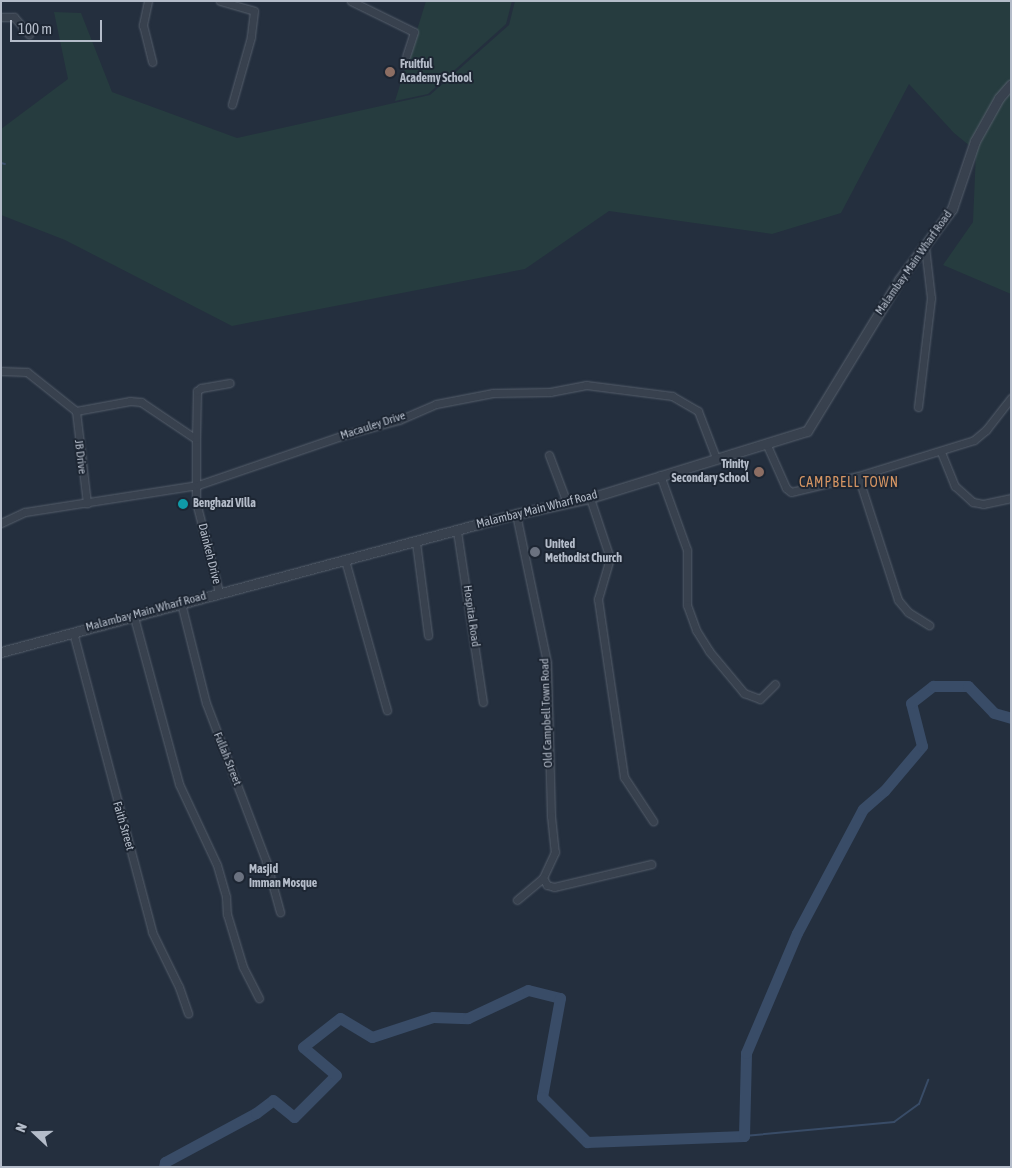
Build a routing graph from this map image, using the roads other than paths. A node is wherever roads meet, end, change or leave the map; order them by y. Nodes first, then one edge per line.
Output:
1 (148, 1) edge
2 (220, 1) edge
3 (351, 1) edge
4 (1, 17) edge
5 (28, 34) dead end
6 (406, 56) dead end
7 (152, 62) dead end
8 (1011, 84) edge
9 (232, 104) dead end
10 (925, 247) junction
11 (1, 370) edge
12 (230, 383) dead end
13 (1011, 398) edge
14 (918, 407) dead end
15 (76, 411) junction
16 (196, 438) junction
17 (766, 443) junction
18 (941, 452) junction
19 (549, 455) dead end
20 (716, 458) junction
21 (660, 475) junction
22 (858, 476) junction
23 (198, 485) junction
24 (590, 498) junction
25 (1011, 498) edge
26 (87, 503) junction
27 (567, 503) junction
28 (516, 514) junction
29 (1, 523) edge
30 (457, 531) junction
31 (416, 542) junction
32 (345, 560) junction
33 (219, 592) junction
34 (181, 603) junction
35 (134, 617) junction
36 (929, 625) dead end
37 (73, 632) junction
38 (428, 635) dead end
39 (1, 652) edge
40 (775, 684) dead end
41 (483, 702) dead end
42 (387, 710) dead end
43 (653, 821) dead end
44 (651, 864) dead end
45 (543, 878) junction
46 (516, 900) dead end
47 (280, 912) dead end
48 (259, 998) dead end
49 (188, 1013) dead end

1 - 7 street
2 - 9 street
3 - 6 street
4 - 5 street
8 - 10 street, Malambay Main Wharf Road
10 - 14 street
10 - 17 street, Malambay Main Wharf Road
11 - 15 street
12 - 16 street, Dainkeh Drive
13 - 18 street
15 - 16 street
15 - 26 street, JB Drive
16 - 23 street, Dainkeh Drive
17 - 20 street, Malambay Main Wharf Road
17 - 22 street
18 - 22 street
18 - 25 street
19 - 27 street
20 - 21 street, Malambay Main Wharf Road
20 - 23 street, Macauley Drive
21 - 24 street, Malambay Main Wharf Road
21 - 40 street
22 - 36 street
23 - 26 street, Macauley Drive
23 - 33 street, Dainkeh Drive
24 - 27 street, Malambay Main Wharf Road
24 - 43 street
26 - 29 street, Macauley Drive
27 - 28 street, Malambay Main Wharf Road
28 - 30 street, Malambay Main Wharf Road
28 - 45 street, Old Campbell Town Road
30 - 31 street, Malambay Main Wharf Road
30 - 41 street, Hospital Road
31 - 32 street, Malambay Main Wharf Road
31 - 38 street
32 - 33 street, Malambay Main Wharf Road
32 - 42 street
33 - 34 street, Malambay Main Wharf Road
34 - 35 street, Malambay Main Wharf Road
34 - 47 street, Fullah Street
35 - 37 street, Malambay Main Wharf Road
35 - 48 street
37 - 39 street, Malambay Main Wharf Road
37 - 49 street, Faith Street
44 - 45 street
45 - 46 street, Old Campbell Town Road

